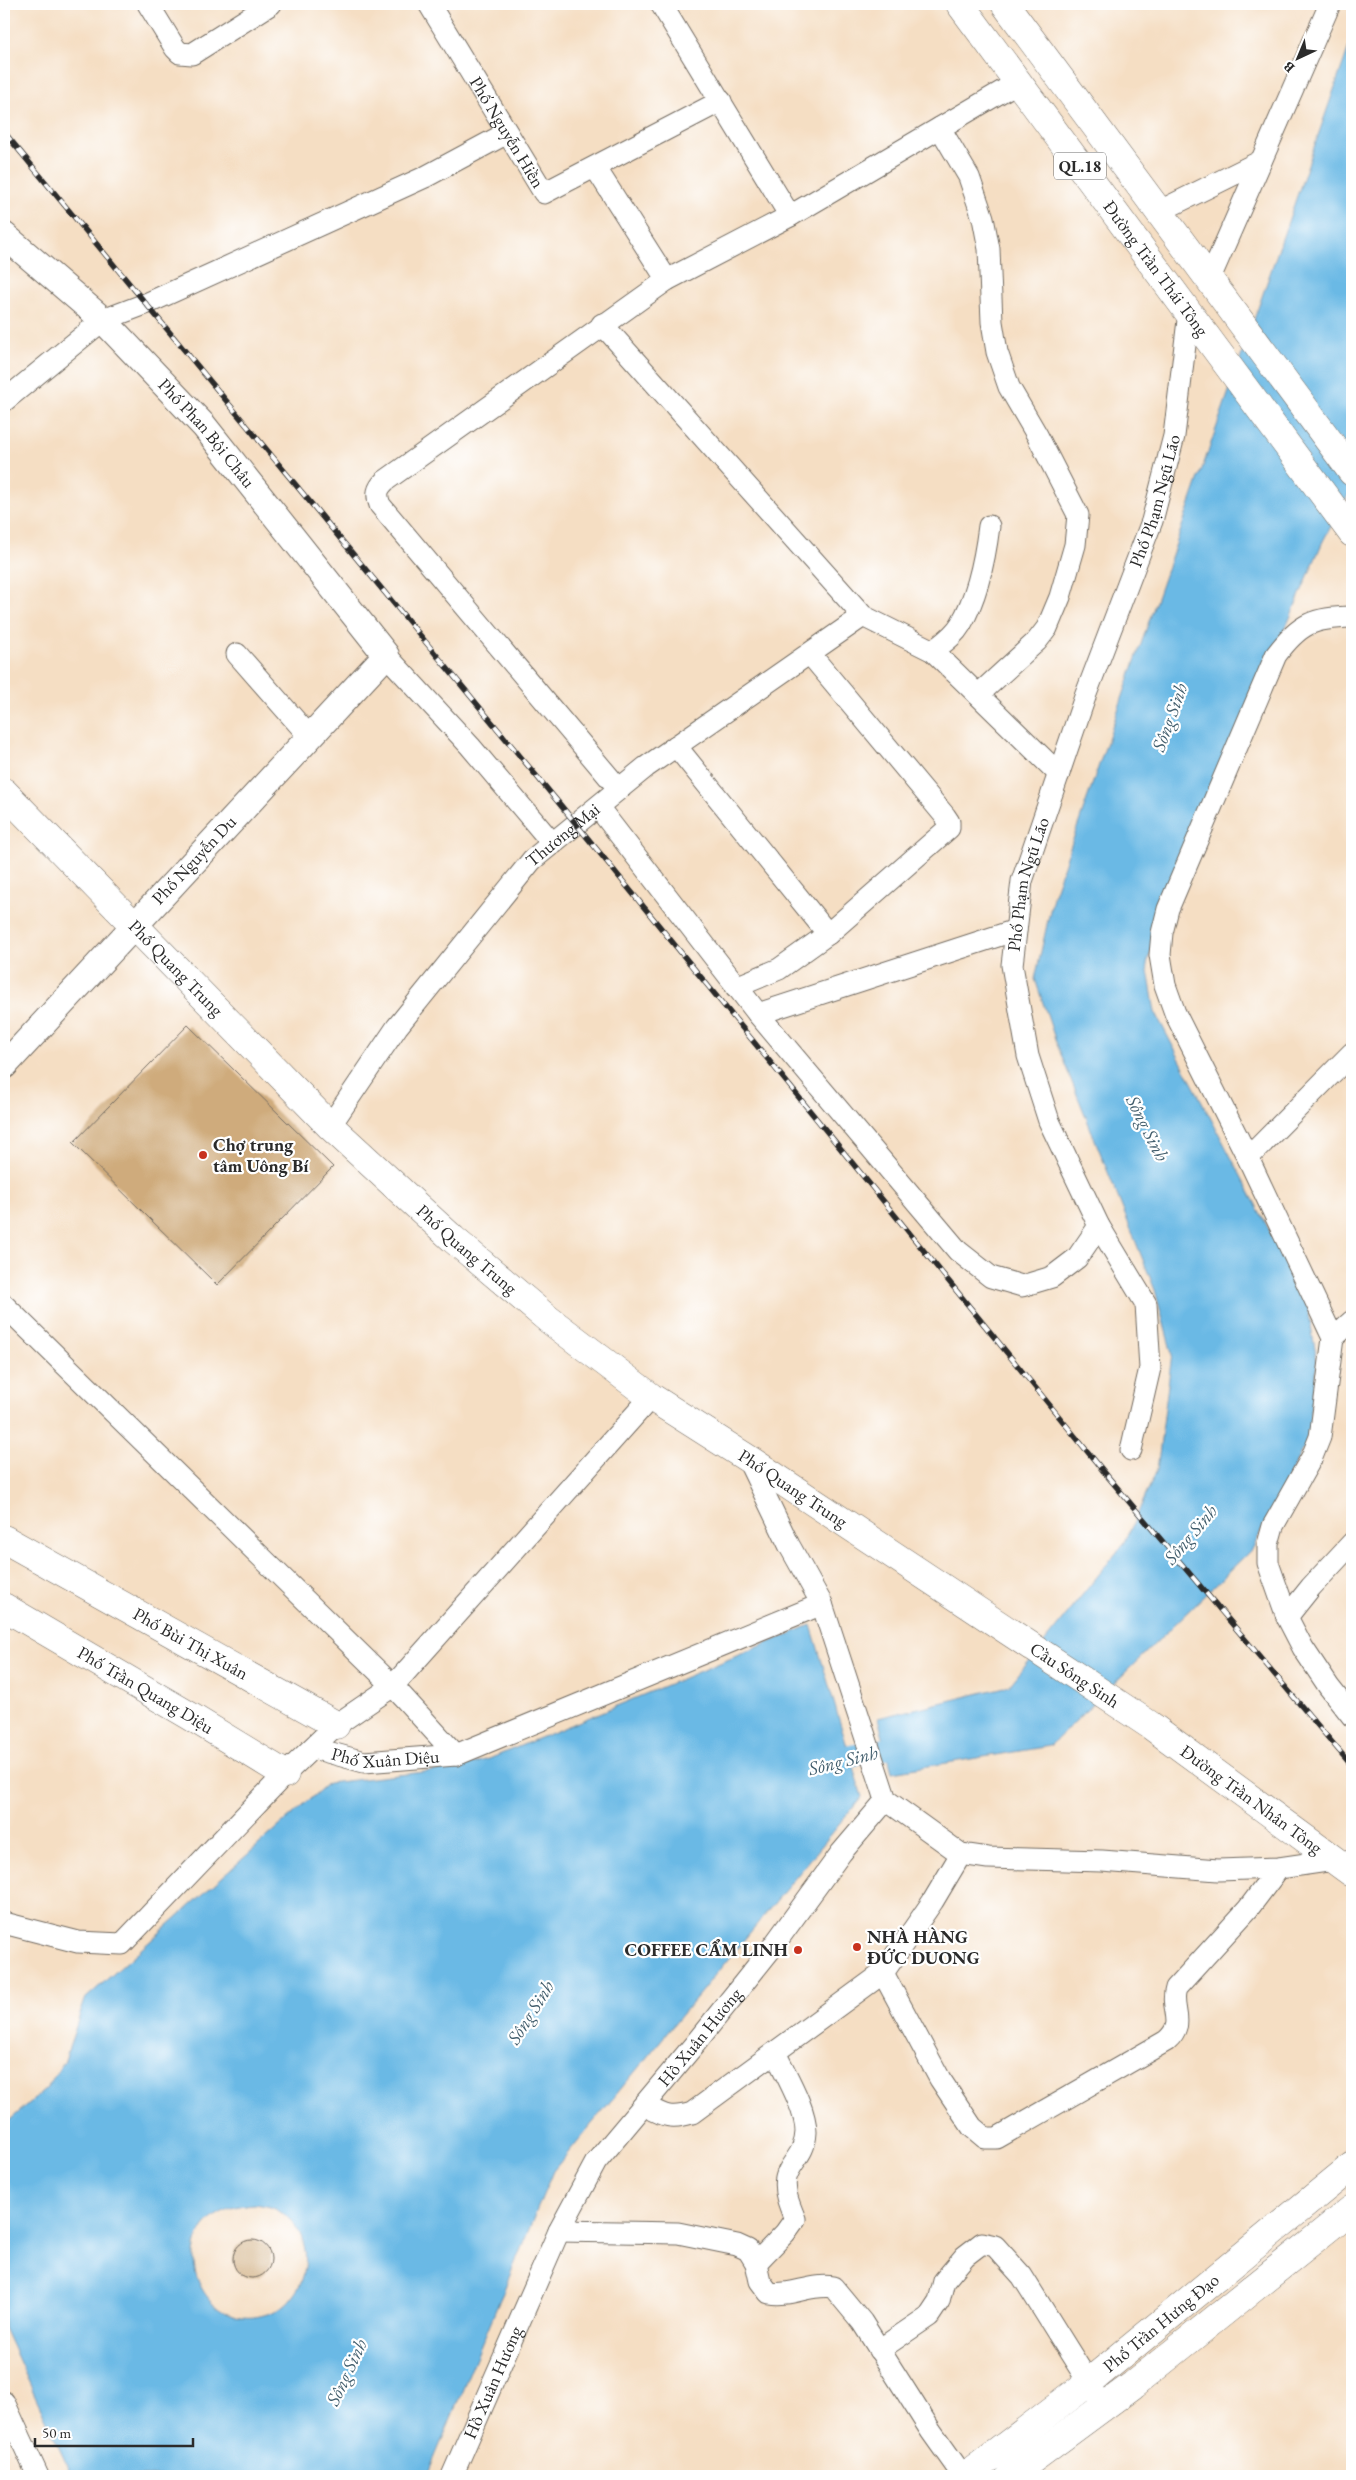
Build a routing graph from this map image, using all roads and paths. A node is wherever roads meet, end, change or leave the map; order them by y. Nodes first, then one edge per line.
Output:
1 (148, 4) edge
2 (271, 4) edge
3 (429, 4) edge
4 (661, 4) edge
5 (960, 4) edge
6 (1005, 4) edge
7 (1330, 4) edge
8 (246, 11) edge
9 (1018, 82) junction
10 (721, 101) junction
11 (940, 128) junction
12 (507, 133) junction
13 (1261, 161) junction
14 (595, 167) junction
15 (1160, 211) junction
16 (790, 216) junction
17 (4, 235) edge
18 (667, 280) junction
19 (1215, 284) junction
20 (103, 320) junction
21 (1194, 320) junction
22 (602, 324) junction
23 (4, 401) edge
24 (1352, 472) edge
25 (989, 526) dead end
26 (1352, 534) edge
27 (863, 616) junction
28 (1352, 617) edge
29 (933, 651) junction
30 (237, 654) dead end
31 (810, 654) junction
32 (386, 655) junction
33 (978, 695) junction
34 (309, 736) junction
35 (676, 746) junction
36 (1059, 774) junction
37 (620, 789) junction
38 (4, 792) edge
39 (598, 807) junction
40 (553, 844) junction
41 (133, 926) junction
42 (1016, 930) junction
43 (828, 934) junction
44 (736, 987) junction
45 (758, 1014) junction
46 (1352, 1054) edge
47 (4, 1066) edge
48 (330, 1126) junction
49 (1248, 1158) junction
50 (1099, 1226) junction
51 (4, 1305) edge
52 (1352, 1321) edge
53 (1333, 1338) junction
54 (651, 1396) junction
55 (1131, 1450) dead end
56 (748, 1458) junction
57 (4, 1539) edge
58 (1352, 1542) edge
59 (822, 1604) junction
60 (4, 1607) edge
61 (1287, 1617) junction
62 (1000, 1624) joint
63 (393, 1686) junction
64 (1352, 1716) edge
65 (336, 1725) junction
66 (1150, 1725) joint
67 (314, 1748) junction
68 (456, 1755) junction
69 (364, 1762) junction
70 (286, 1774) junction
71 (886, 1800) junction
72 (961, 1854) junction
73 (1343, 1866) edge
74 (1279, 1868) junction
75 (1352, 1881) edge
76 (4, 1923) edge
77 (883, 1973) junction
78 (775, 2052) junction
79 (644, 2105) junction
80 (1352, 2166) edge
81 (1352, 2209) edge
82 (559, 2231) junction
83 (756, 2263) junction
84 (878, 2350) junction
85 (1088, 2383) junction
86 (4, 2402) edge
87 (1104, 2407) junction
88 (38, 2476) edge
89 (452, 2476) edge
90 (964, 2476) edge
91 (1010, 2476) edge

1 - 8 street
2 - 8 street
3 - 12 street, Phố Nguyễn Hiền
4 - 10 street
5 - 9 main road, Đường Trần Thái Tông / QL.18
6 - 15 main road, Đường Trần Thái Tông / QL.18
7 - 13 street
9 - 11 street
9 - 21 main road, Đường Trần Thái Tông / QL.18
10 - 14 street, Phố Nguyễn Hiền
10 - 16 street
11 - 16 street
11 - 33 street
12 - 14 street, Phố Nguyễn Hiền
12 - 20 street
13 - 15 street
13 - 19 street
14 - 18 street
15 - 19 main road, Đường Trần Thái Tông / QL.18
16 - 18 street
17 - 20 street, Phố Phan Bội Châu
18 - 22 street
19 - 24 main road, Đường Trần Thái Tông
20 - 23 street
20 - 32 street, Phố Phan Bội Châu
21 - 26 main road, Đường Trần Thái Tông / QL.18
21 - 36 street, Phố Phạm Ngũ Lão
22 - 27 street
22 - 37 street
25 - 29 street
27 - 29 street
27 - 31 street, Thương Mại
28 - 49 street
29 - 33 street
30 - 34 street
31 - 35 street, Thương Mại
31 - 43 street
32 - 34 street, Phố Nguyễn Du
32 - 40 street
33 - 36 street
34 - 41 street, Phố Nguyễn Du
35 - 37 street, Thương Mại
35 - 43 street
36 - 42 street, Phố Phạm Ngũ Lão
37 - 39 street, Thương Mại
38 - 41 main road, Phố Quang Trung
39 - 40 street, Thương Mại
39 - 44 street
40 - 48 street, Thương Mại
41 - 47 street, Phố Nguyễn Du
41 - 48 main road, Phố Quang Trung
42 - 45 street
42 - 50 street, Phố Phạm Ngũ Lão
43 - 44 street
44 - 45 street
45 - 50 street
46 - 49 street
48 - 54 main road, Phố Quang Trung
49 - 53 street
50 - 55 street, Phố Phạm Ngũ Lão
51 - 63 street
52 - 53 street
53 - 61 street
54 - 56 main road, Phố Quang Trung
54 - 63 street
56 - 59 street
56 - 62 main road, Phố Quang Trung
57 - 65 main road, Phố Bùi Thị Xuân
58 - 61 street
59 - 68 street, Phố Xuân Diệu
59 - 71 street
60 - 70 main road, Phố Trần Quang Diệu
61 - 64 street
62 - 66 main road, Cầu Sông Sinh
63 - 65 street
63 - 68 street
65 - 67 street
65 - 69 street, Phố Bùi Thị Xuân
66 - 73 main road, Đường Trần Nhân Tông
67 - 69 street, Phố Xuân Diệu
67 - 70 street, Phố Xuân Diệu
68 - 69 street, Phố Xuân Diệu
70 - 76 street, Phố Xuân Diệu
71 - 72 street
71 - 79 street, Hồ Xuân Hương
72 - 74 street
72 - 77 street
73 - 74 street
73 - 75 street
74 - 77 street
77 - 78 street
78 - 79 street
78 - 83 street
79 - 82 street, Hồ Xuân Hương
80 - 85 main road, Phố Trần Hưng Đạo
81 - 87 main road, Phố Trần Hưng Đạo
82 - 83 street
82 - 89 street, Hồ Xuân Hương
83 - 84 street
84 - 85 street
84 - 90 street
85 - 87 street
85 - 90 main road, Phố Trần Hưng Đạo
86 - 88 street
87 - 91 main road, Phố Trần Hưng Đạo

